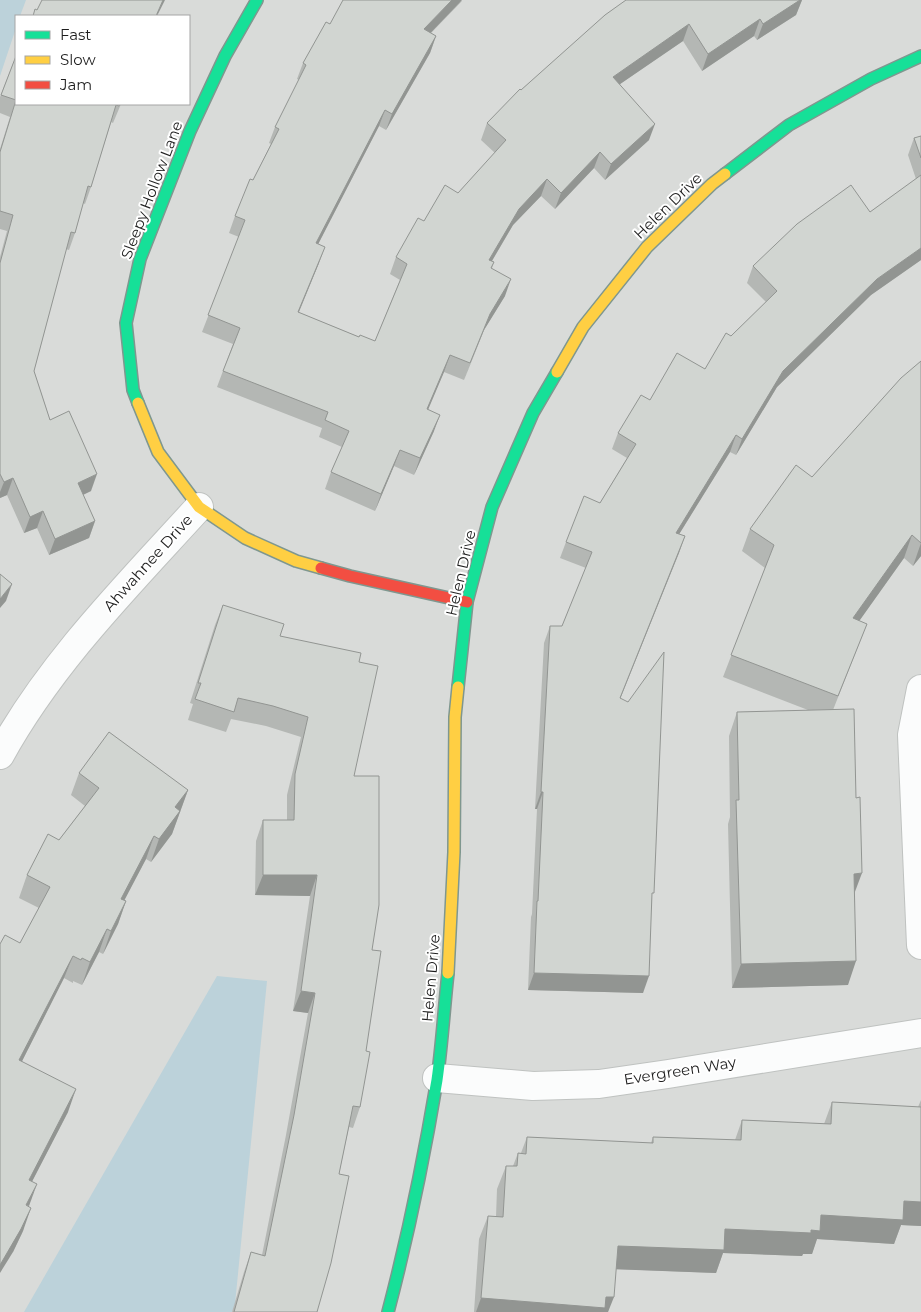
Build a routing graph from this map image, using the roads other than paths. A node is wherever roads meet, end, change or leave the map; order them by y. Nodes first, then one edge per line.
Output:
1 (257, 0) edge
2 (921, 56) edge
3 (199, 507) junction
4 (467, 602) junction
5 (921, 690) edge
6 (0, 756) edge
7 (921, 945) edge
8 (921, 1033) edge
9 (437, 1078) junction
10 (388, 1312) edge

1 - 3 street, Sleepy Hollow Lane
2 - 4 street, Helen Drive
3 - 4 street, Ahwahnee Drive
3 - 6 street, Ahwahnee Drive
4 - 9 street, Helen Drive
5 - 7 street
8 - 9 street, Evergreen Way
9 - 10 street, Helen Drive

